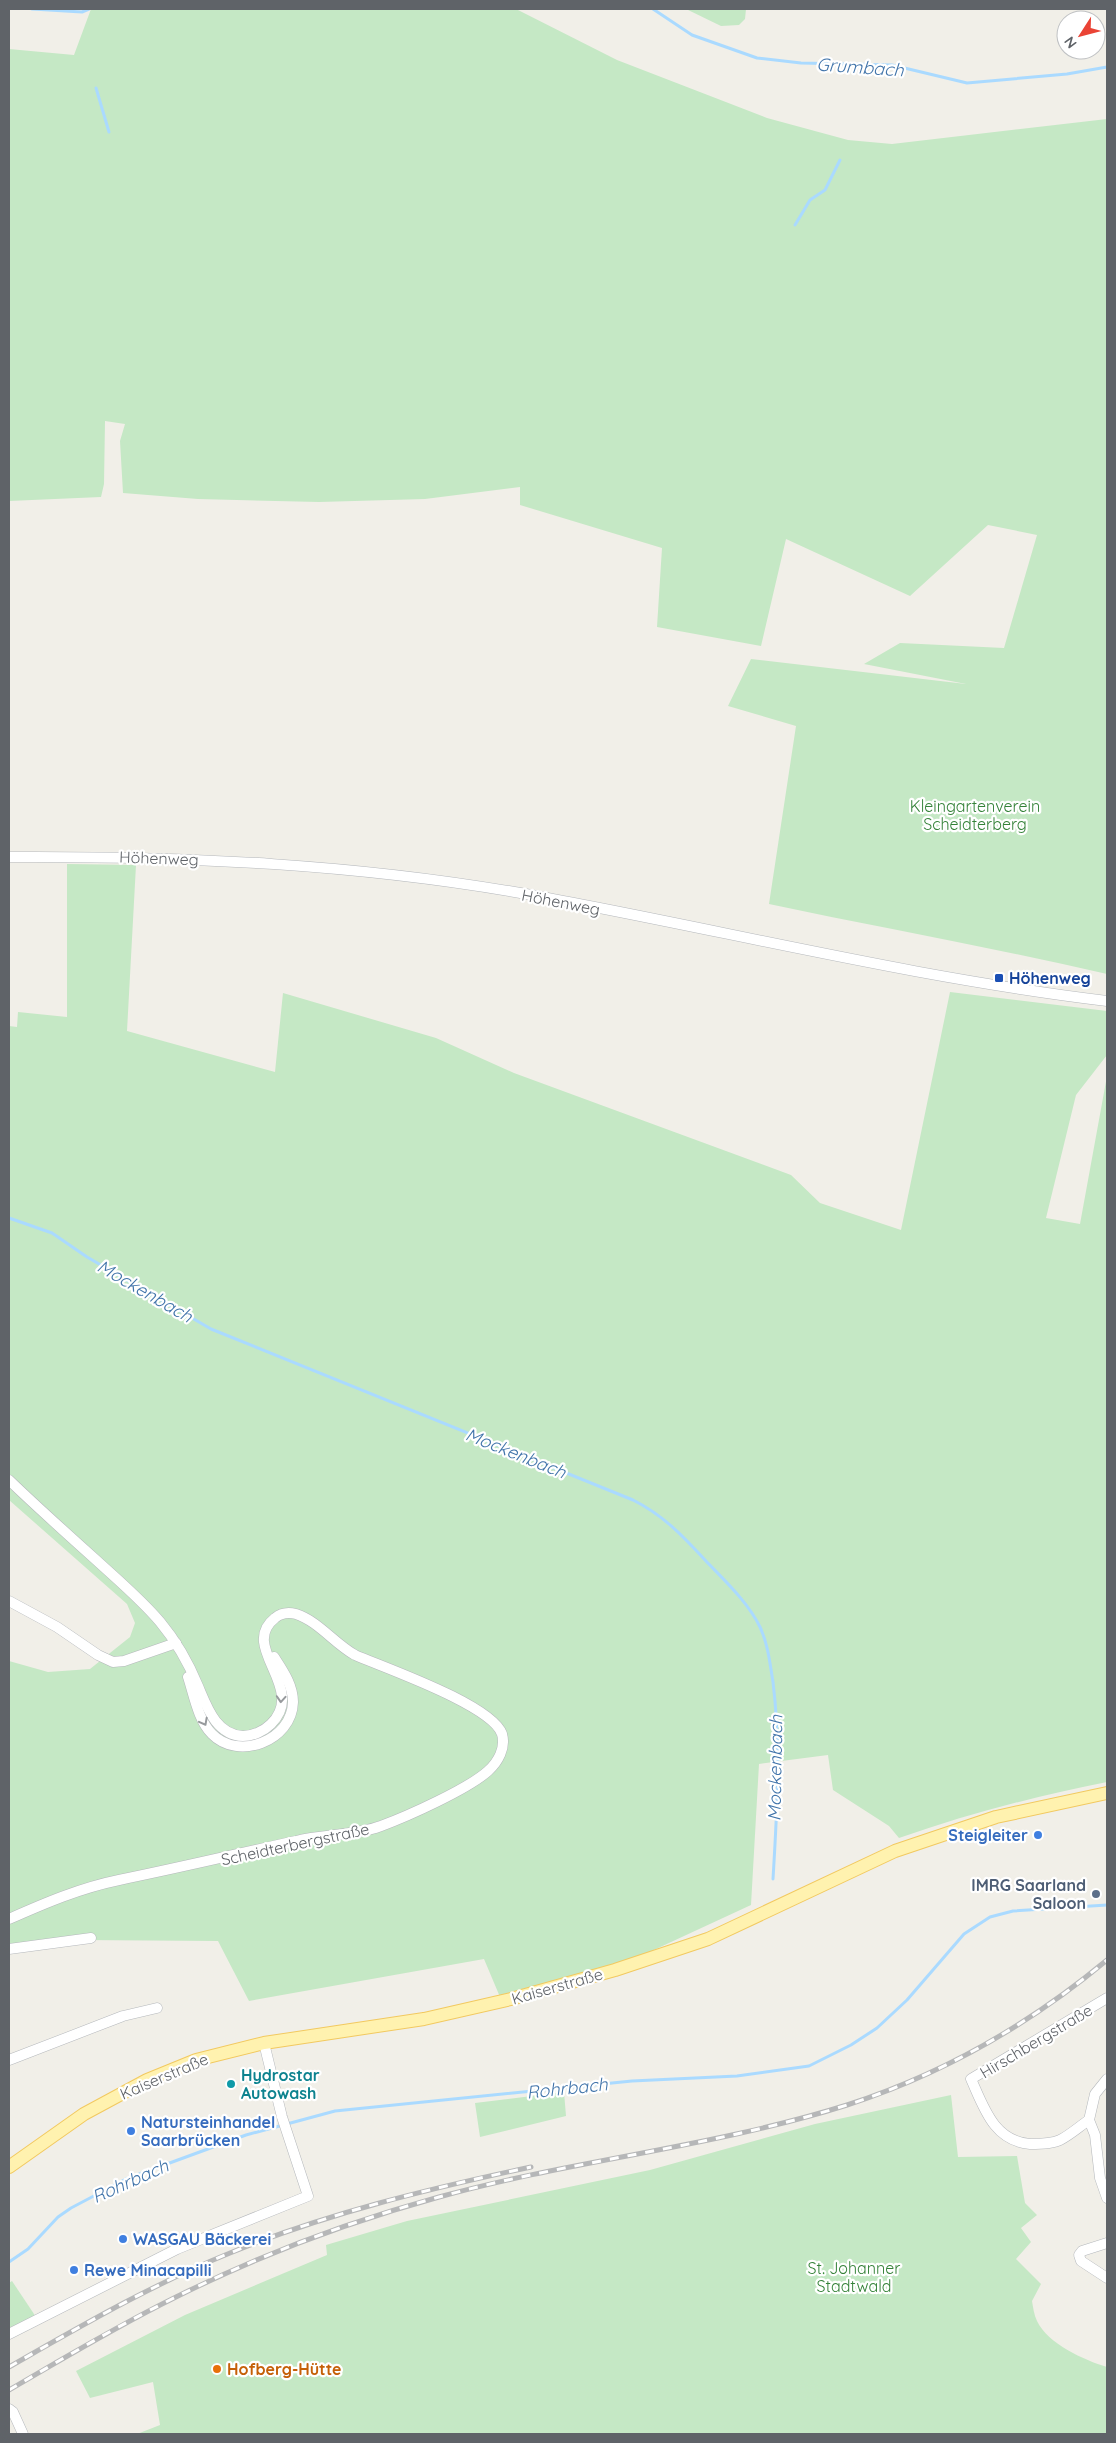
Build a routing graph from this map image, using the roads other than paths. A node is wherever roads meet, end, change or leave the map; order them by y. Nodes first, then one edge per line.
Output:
1 (9, 857) edge
2 (1107, 1001) edge
3 (9, 1480) edge
4 (9, 1601) edge
5 (176, 1643) junction
6 (1107, 1793) edge
7 (9, 1919) edge
8 (91, 1938) dead end
9 (9, 1949) edge
10 (1107, 1998) edge
11 (157, 2008) dead end
12 (264, 2043) junction
13 (9, 2060) edge
14 (1107, 2079) edge
15 (1089, 2120) junction
16 (9, 2167) edge
17 (1107, 2198) edge
18 (1107, 2242) edge
19 (1107, 2278) edge
20 (9, 2334) edge
21 (9, 2409) edge
22 (23, 2434) edge

1 - 2 street, Höhenweg
3 - 5 street, Scheidterbergstraße
4 - 5 street
5 - 7 street, Scheidterbergstraße
6 - 12 main road, Kaiserstraße
8 - 9 street
10 - 15 street, Hirschbergstraße
11 - 13 street
12 - 16 main road, Kaiserstraße
12 - 20 street
14 - 15 street
15 - 17 street
18 - 19 street
21 - 22 street

